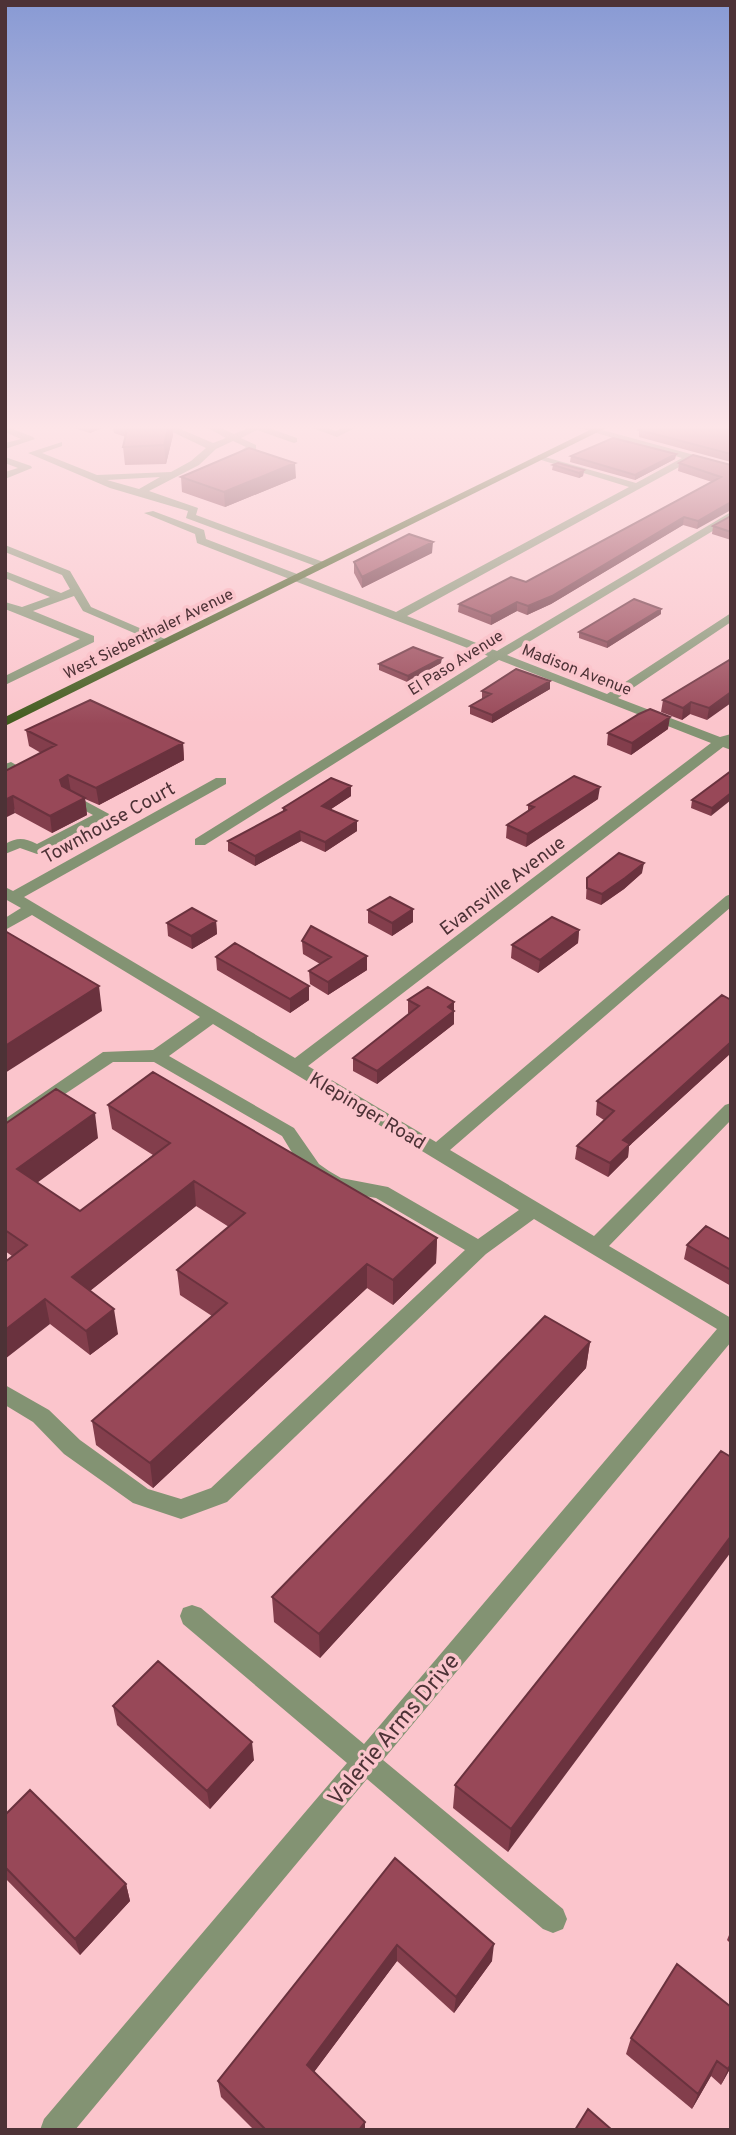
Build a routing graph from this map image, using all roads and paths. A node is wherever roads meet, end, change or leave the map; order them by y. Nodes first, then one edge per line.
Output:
1 (180, 525) edge
2 (213, 525) edge
3 (404, 525) edge
4 (566, 525) edge
5 (715, 525) edge
6 (5, 548) edge
7 (30, 558) junction
8 (322, 565) junction
9 (5, 571) edge
10 (294, 578) junction
11 (76, 591) junction
12 (59, 596) junction
13 (5, 605) edge
14 (22, 611) junction
15 (731, 616) edge
16 (397, 617) junction
17 (166, 642) junction
18 (499, 655) junction
19 (5, 681) edge
20 (610, 698) junction
21 (5, 722) edge
22 (728, 741) edge
23 (221, 781) dead end
24 (72, 798) edge
25 (5, 834) edge
26 (20, 842) junction
27 (200, 842) dead end
28 (5, 850) edge
29 (9, 895) edge
30 (731, 898) edge
31 (33, 908) junction
32 (5, 925) edge
33 (213, 1016) junction
34 (157, 1056) junction
35 (296, 1066) junction
36 (731, 1109) edge
37 (5, 1128) edge
38 (437, 1151) junction
39 (533, 1209) junction
40 (596, 1247) junction
41 (479, 1250) junction
42 (731, 1328) edge
43 (5, 1394) edge
44 (192, 1616) dead end
45 (365, 1761) junction
46 (553, 1919) dead end
47 (55, 2130) edge

1 - 10 street, Madison Avenue
2 - 8 street
3 - 8 main road, West Siebenthaler Avenue
4 - 16 street
5 - 18 street, El Paso Avenue
6 - 7 street
7 - 9 street
7 - 11 street
8 - 10 main road, West Siebenthaler Avenue
9 - 12 street
10 - 16 street, Madison Avenue
10 - 17 main road, West Siebenthaler Avenue
11 - 12 street
11 - 17 street
12 - 14 street
13 - 14 street
14 - 19 street
15 - 20 street
16 - 18 street, Madison Avenue
17 - 21 main road, West Siebenthaler Avenue
18 - 20 street, Madison Avenue
18 - 27 street, El Paso Avenue
20 - 22 street, Madison Avenue
22 - 35 street, Evansville Avenue
23 - 29 street, Townhouse Court
24 - 26 street
25 - 26 street
26 - 28 street
29 - 31 street, Klepinger Road
30 - 38 street
31 - 32 street
31 - 33 street, Klepinger Road
33 - 34 street
33 - 35 street, Klepinger Road
34 - 37 street
34 - 41 street
35 - 38 street, Klepinger Road
36 - 40 street
38 - 39 street, Klepinger Road
39 - 40 street, Klepinger Road
39 - 41 street
40 - 42 street, Klepinger Road
41 - 43 street
42 - 45 street, Valerie Arms Drive
44 - 45 street
45 - 46 street
45 - 47 street, Valerie Arms Drive

